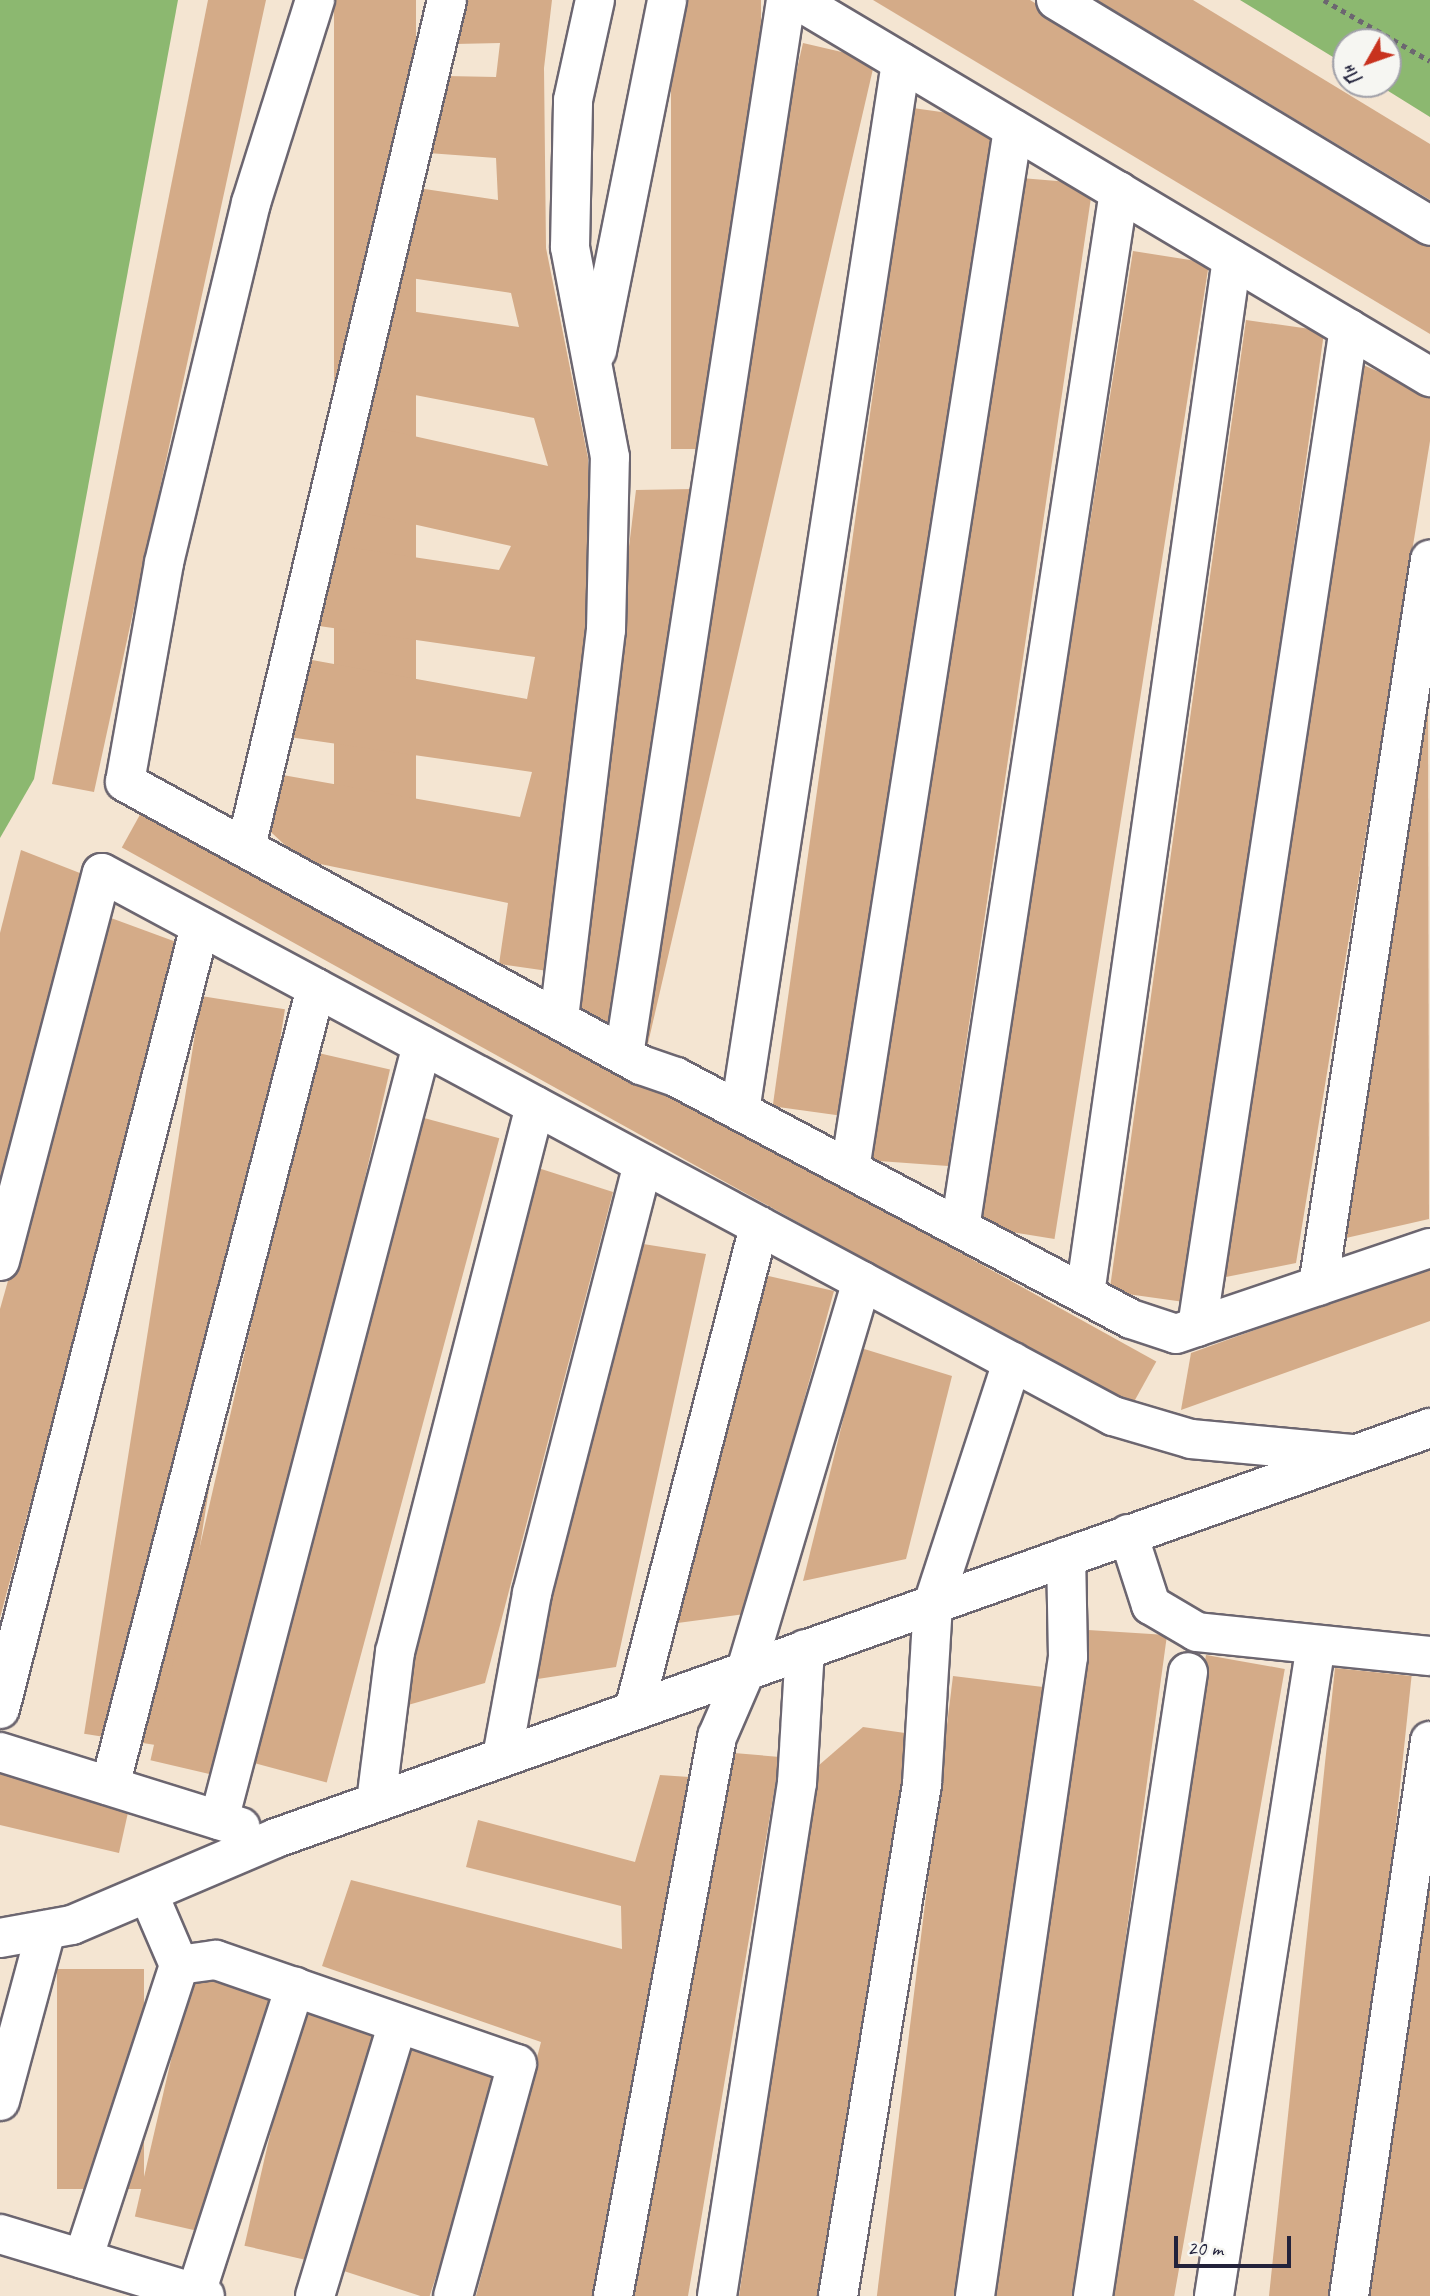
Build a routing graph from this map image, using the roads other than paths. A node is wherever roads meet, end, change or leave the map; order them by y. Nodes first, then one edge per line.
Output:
1 (315, 0) edge
2 (447, 0) edge
3 (595, 0) edge
4 (667, 0) edge
5 (786, 0) edge
6 (797, 0) edge
7 (1056, 0) edge
8 (901, 62) junction
9 (1013, 128) junction
10 (1119, 191) junction
11 (1430, 226) edge
12 (1232, 259) junction
13 (1349, 328) junction
14 (593, 371) junction
15 (1430, 377) edge
16 (1430, 560) edge
17 (246, 847) junction
18 (200, 926) junction
19 (316, 988) junction
20 (559, 1018) junction
21 (422, 1045) junction
22 (624, 1055) junction
23 (535, 1106) junction
24 (740, 1111) junction
25 (643, 1164) junction
26 (850, 1170) junction
27 (759, 1226) junction
28 (960, 1228) junction
29 (1430, 1248) edge
30 (0, 1261) edge
31 (862, 1281) junction
32 (1318, 1286) junction
33 (1085, 1294) junction
34 (1197, 1327) junction
35 (1012, 1362) junction
36 (1430, 1428) edge
37 (1354, 1454) junction
38 (1128, 1534) junction
39 (1066, 1557) junction
40 (933, 1604) junction
41 (1316, 1645) junction
42 (805, 1650) junction
43 (1430, 1657) edge
44 (747, 1670) junction
45 (1188, 1672) dead end
46 (0, 1709) edge
47 (635, 1710) junction
48 (1430, 1741) edge
49 (0, 1752) edge
50 (502, 1757) junction
51 (110, 1786) junction
52 (376, 1802) junction
53 (219, 1820) junction
54 (276, 1838) junction
55 (148, 1893) junction
56 (46, 1930) junction
57 (0, 1938) edge
58 (179, 1965) junction
59 (295, 1987) junction
60 (398, 2023) junction
61 (0, 2101) edge
62 (0, 2234) edge
63 (83, 2259) junction
64 (200, 2295) edge
65 (315, 2296) edge
66 (453, 2296) edge
67 (612, 2296) edge
68 (717, 2296) edge
69 (838, 2296) edge
70 (975, 2296) edge
71 (1093, 2296) edge
72 (1214, 2296) edge
73 (1349, 2296) edge

1 - 17 street
2 - 17 street
3 - 14 street
4 - 14 street
5 - 22 street
6 - 8 street
7 - 11 street
8 - 9 street
8 - 24 street
9 - 10 street
9 - 26 street
10 - 12 street
10 - 28 street
12 - 13 street
12 - 33 street
13 - 15 street
13 - 34 street
14 - 20 street
16 - 32 street
17 - 20 street
18 - 19 street
18 - 30 street
18 - 46 street
19 - 21 street
19 - 51 street
20 - 22 street
21 - 23 street
21 - 53 street
22 - 24 street
23 - 25 street
23 - 52 street
24 - 26 street
25 - 27 street
25 - 50 street
26 - 28 street
27 - 31 street
27 - 47 street
28 - 33 street
29 - 32 street
31 - 35 street
31 - 44 street
32 - 34 street
33 - 34 street
35 - 37 street
35 - 40 street
36 - 37 street
37 - 38 street
38 - 39 street
38 - 41 street
39 - 40 street
39 - 70 street
40 - 42 street
40 - 69 street
41 - 43 street
41 - 72 street
42 - 44 street
42 - 68 street
44 - 47 street
44 - 67 street
45 - 71 street
47 - 50 street
48 - 73 street
49 - 51 street
50 - 52 street
51 - 53 street
52 - 54 street
53 - 54 street
54 - 55 street
55 - 56 street
55 - 58 street
56 - 57 street
56 - 61 street
58 - 59 street
58 - 63 street
59 - 60 street
59 - 64 street
60 - 65 street
60 - 66 street
62 - 63 street
63 - 64 street

